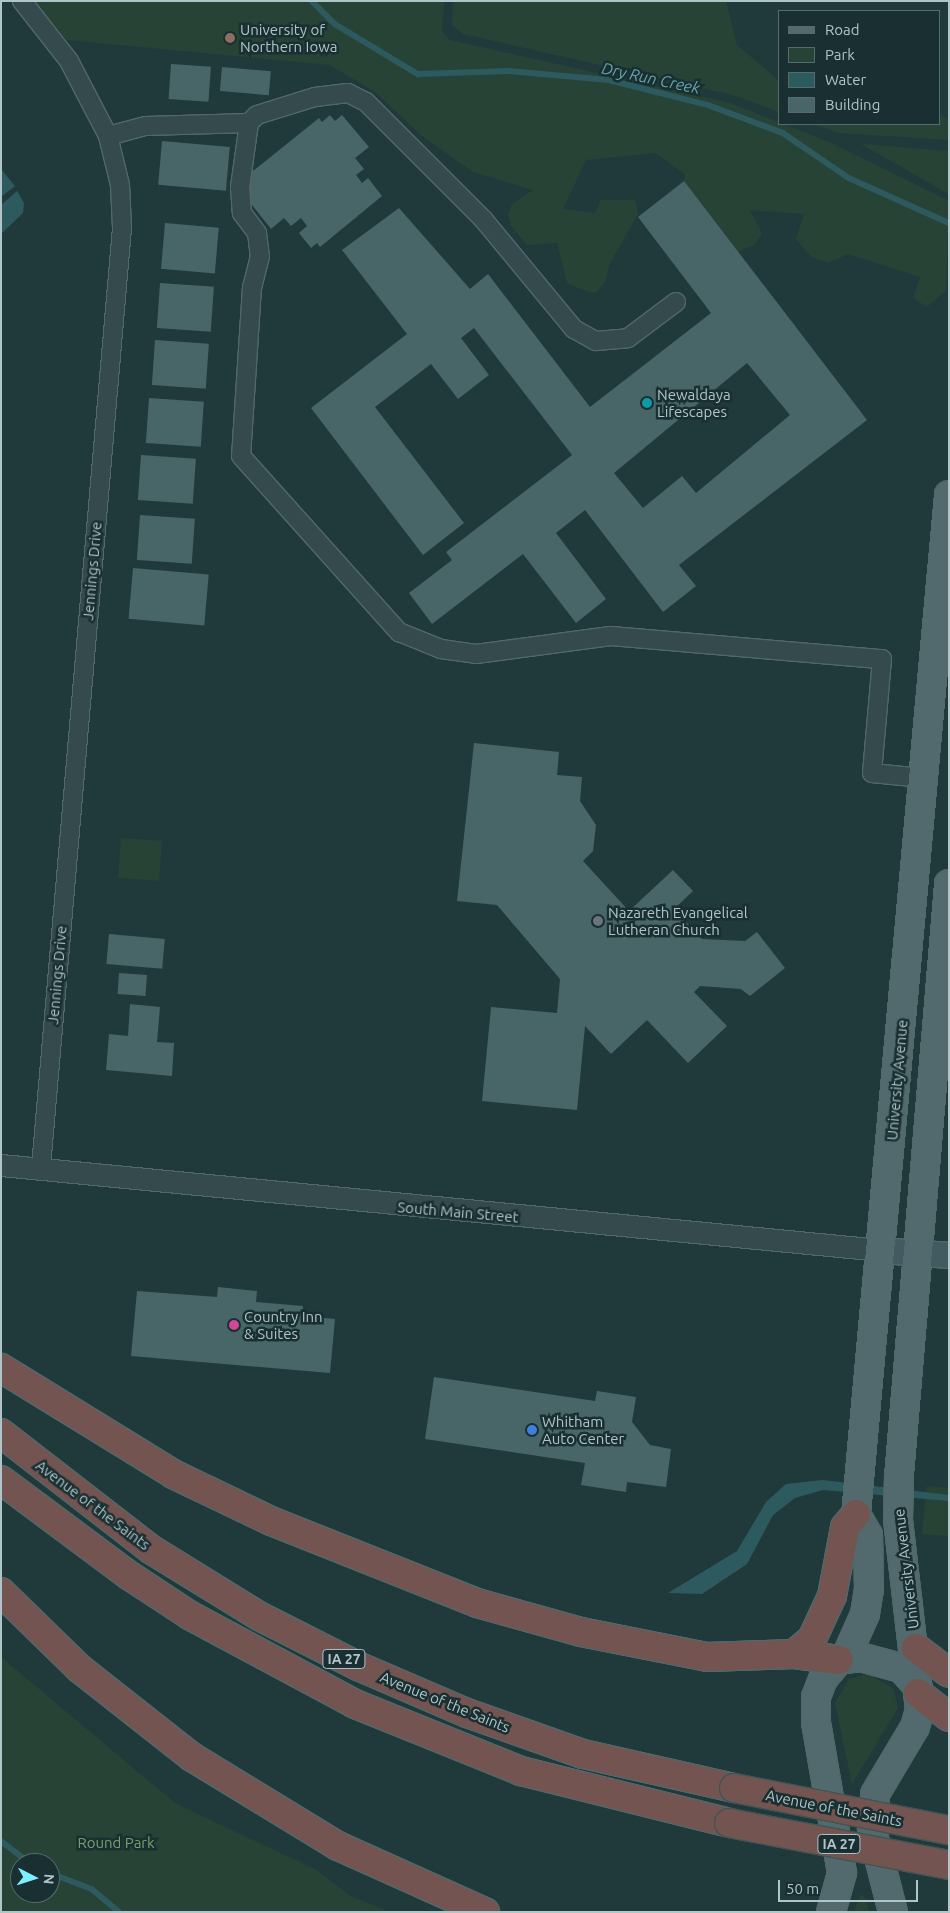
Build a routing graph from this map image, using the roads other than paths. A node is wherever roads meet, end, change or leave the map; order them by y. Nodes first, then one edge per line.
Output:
1 (22, 1) edge
2 (249, 123) junction
3 (108, 136) junction
4 (676, 302) dead end
5 (949, 495) edge
6 (923, 778) junction
7 (949, 884) edge
8 (1, 1165) edge
9 (41, 1168) junction
10 (880, 1250) junction
11 (916, 1253) junction
12 (949, 1256) edge
13 (1, 1368) edge
14 (1, 1433) edge
15 (1, 1480) edge
16 (856, 1514) junction
17 (1, 1592) edge
18 (916, 1648) junction
19 (794, 1654) junction
20 (842, 1659) junction
21 (949, 1672) edge
22 (918, 1690) junction
23 (949, 1716) edge
24 (949, 1830) edge
25 (949, 1865) edge
26 (485, 1912) edge
27 (831, 1912) edge
28 (893, 1912) edge

1 - 3 street, Jennings Drive
2 - 3 street
2 - 4 street
2 - 6 street
3 - 9 street, Jennings Drive
5 - 6 main road, University Avenue
6 - 10 main road, University Avenue
7 - 11 main road, University Avenue
8 - 9 street, South Main Street
9 - 10 street, South Main Street
10 - 11 main road, South Main Street
10 - 16 main road, University Avenue
11 - 12 main road, South Main Street
11 - 18 main road, University Avenue
13 - 19 highway
14 - 24 highway, Avenue of the Saints / IA 27, bridge
15 - 25 highway, IA 27, bridge
16 - 19 highway
16 - 20 main road
17 - 26 highway
18 - 21 highway
18 - 22 main road, University Avenue
19 - 20 highway
20 - 22 main road
20 - 27 main road
22 - 23 highway
22 - 28 main road, University Avenue

